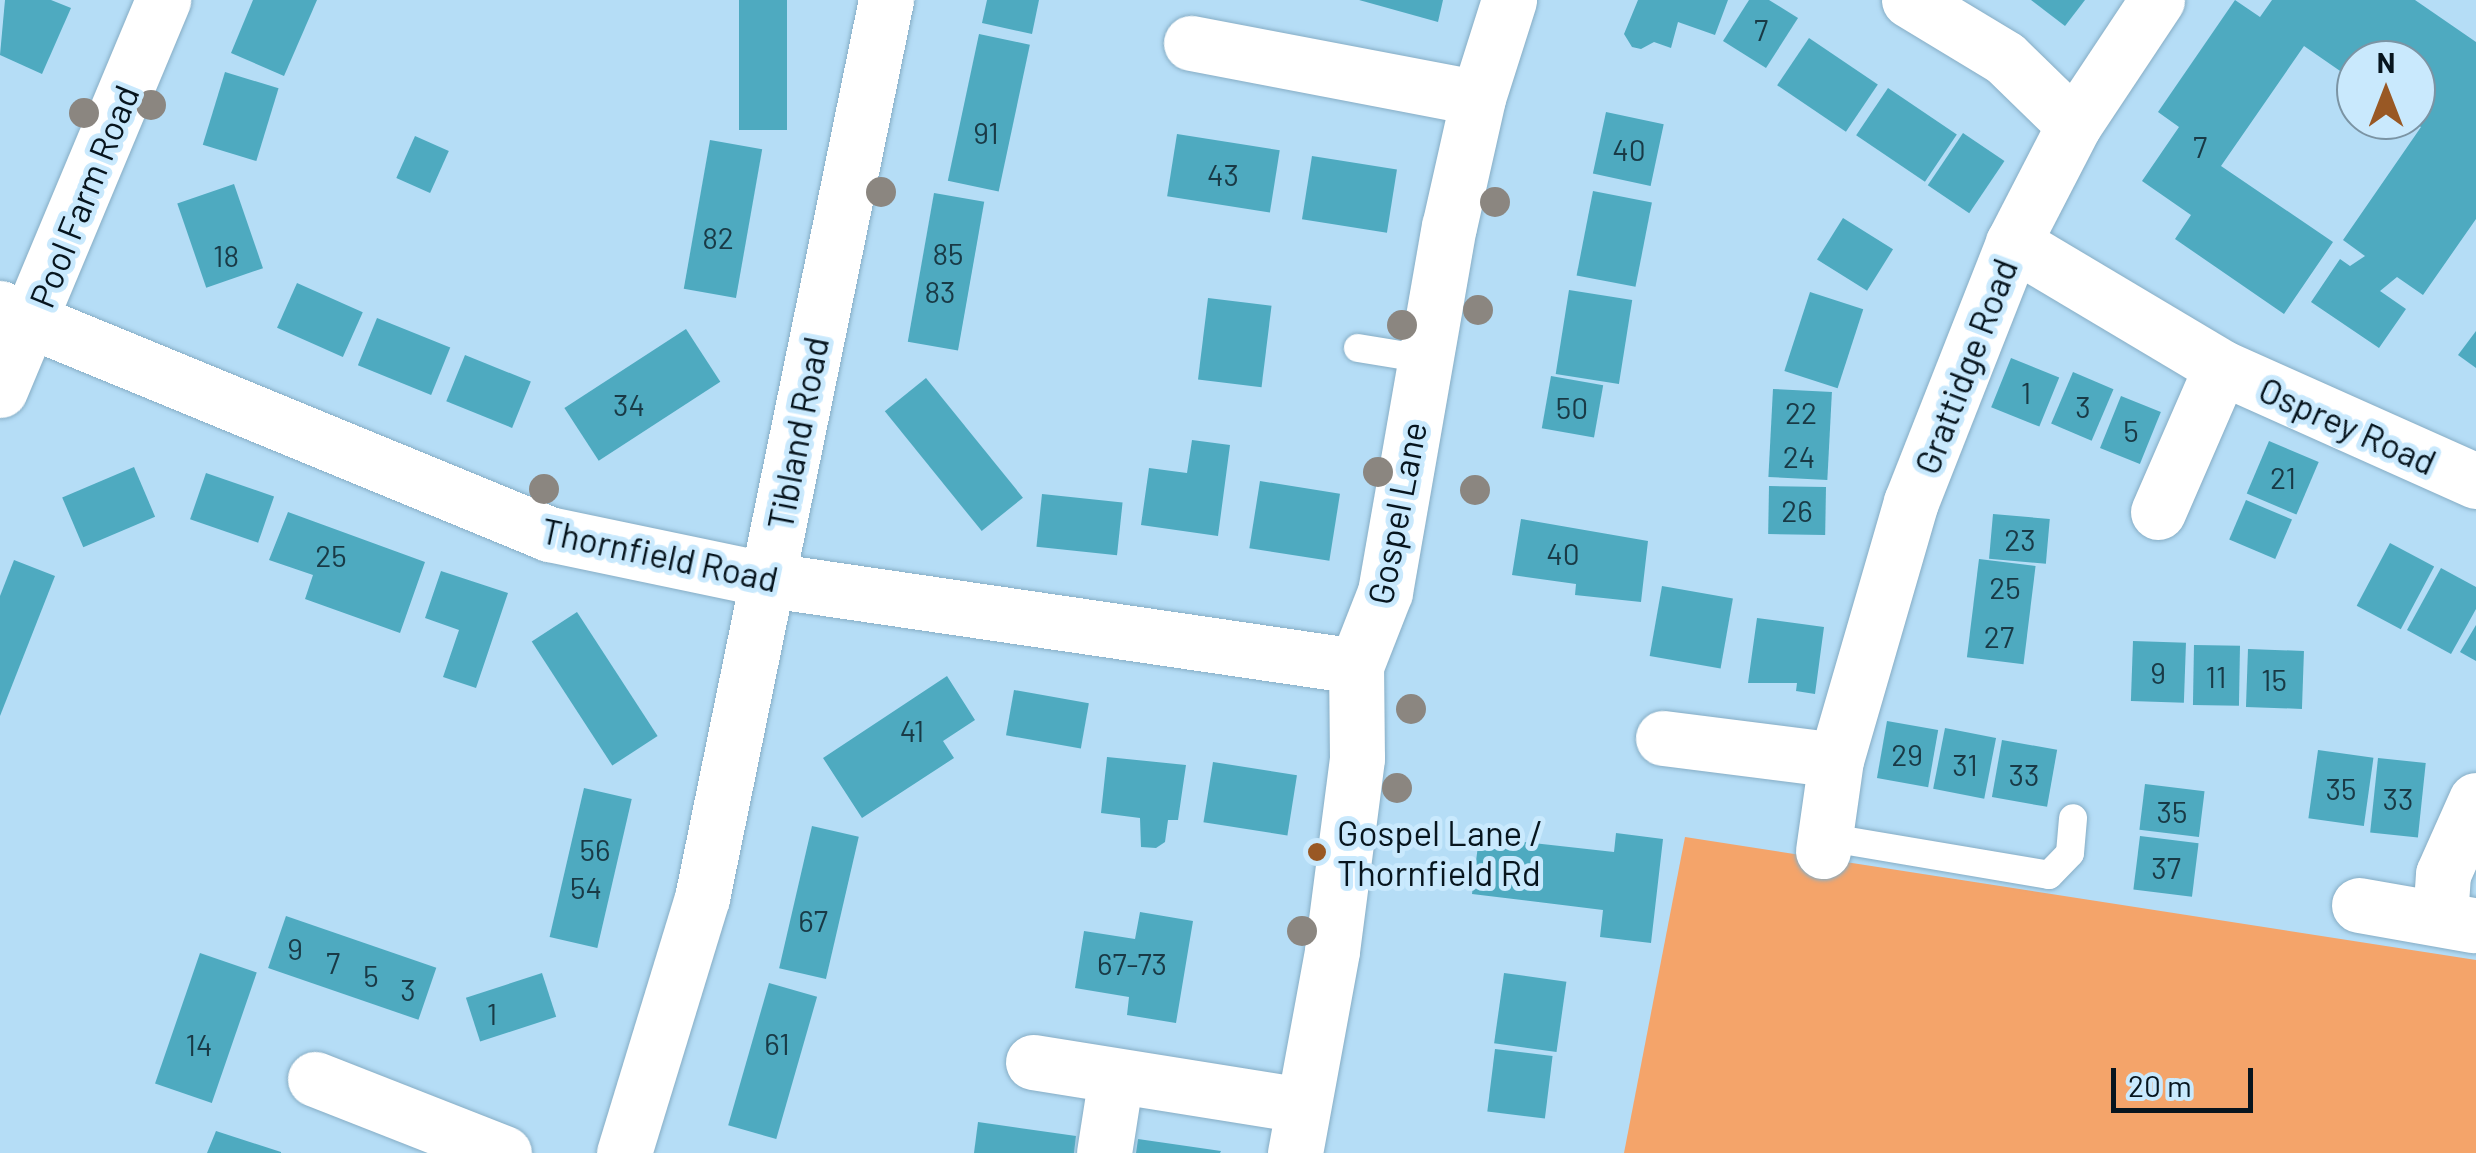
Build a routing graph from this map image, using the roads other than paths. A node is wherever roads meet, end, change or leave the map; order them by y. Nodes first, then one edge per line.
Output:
1 (163, 0) edge
2 (886, 0) edge
3 (1510, 0) edge
4 (1909, 0) edge
5 (2158, 0) edge
6 (1191, 43) dead end
7 (1478, 98) junction
8 (2074, 124) junction
9 (2013, 243) junction
10 (16, 315) edge
11 (1358, 348) dead end
12 (1426, 359) junction
13 (2221, 367) junction
14 (0, 390) edge
15 (2476, 481) edge
16 (2158, 512) dead end
17 (770, 580) junction
18 (1356, 666) junction
19 (1663, 738) dead end
20 (1836, 760) junction
21 (2476, 800) edge
22 (2073, 818) dead end
23 (1824, 844) joint
24 (2359, 906) dead end
25 (2458, 922) edge
26 (1033, 1062) dead end
27 (1116, 1076) junction
28 (315, 1079) dead end
29 (1298, 1129) edge
30 (504, 1153) edge
31 (624, 1153) edge
32 (1104, 1153) edge

1 - 10 street, Pool Farm Road
2 - 17 street, Tibland Road
3 - 7 street, Gospel Lane
4 - 8 street
5 - 8 street, Grattidge Road
6 - 7 street
7 - 12 street, Gospel Lane
8 - 9 street, Grattidge Road
9 - 13 street, Osprey Road
9 - 20 street, Grattidge Road
10 - 14 street, Pool Farm Road
10 - 17 street, Thornfield Road
11 - 12 lane
12 - 18 street, Gospel Lane
13 - 15 street, Osprey Road
13 - 16 street, Osprey Road
17 - 18 street, Thornfield Road
17 - 31 street, Tibland Road
18 - 29 street, Gospel Lane
19 - 20 street
20 - 23 street, Grattidge Road
21 - 25 street
22 - 23 lane
24 - 25 street
26 - 27 street, Gospel Lane
27 - 29 street, Gospel Lane
27 - 32 street
28 - 30 street

